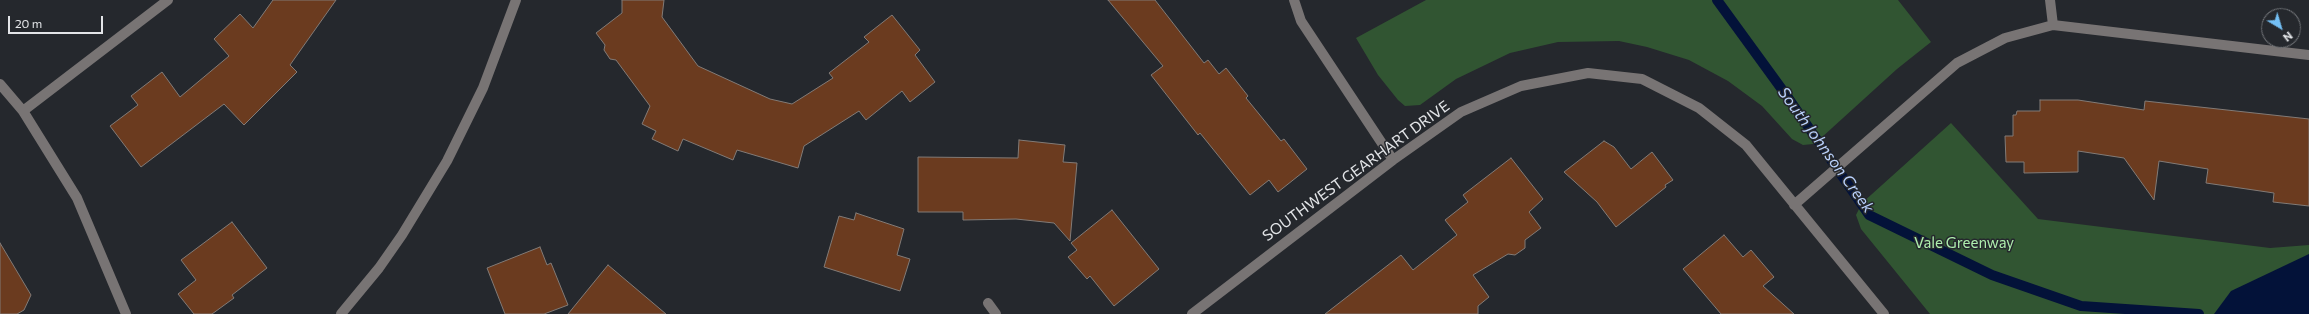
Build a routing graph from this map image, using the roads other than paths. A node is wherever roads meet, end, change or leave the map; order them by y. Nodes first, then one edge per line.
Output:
1 (168, 0) edge
2 (516, 0) edge
3 (1294, 0) edge
4 (2050, 0) edge
5 (2053, 25) junction
6 (2309, 55) edge
7 (0, 84) edge
8 (23, 111) junction
9 (1392, 160) junction
10 (1794, 205) junction
11 (988, 303) dead end
12 (126, 314) edge
13 (341, 314) edge
14 (996, 314) edge
15 (1192, 314) edge
16 (1884, 314) edge

1 - 8 street
2 - 13 street
3 - 9 street
4 - 5 street
5 - 6 street
5 - 10 street
7 - 8 street
8 - 12 street
9 - 10 street, SOUTHWEST GEARHART DRIVE
9 - 15 street, SOUTHWEST GEARHART DRIVE
10 - 16 street, SOUTHWEST GEARHART DRIVE
11 - 14 street

